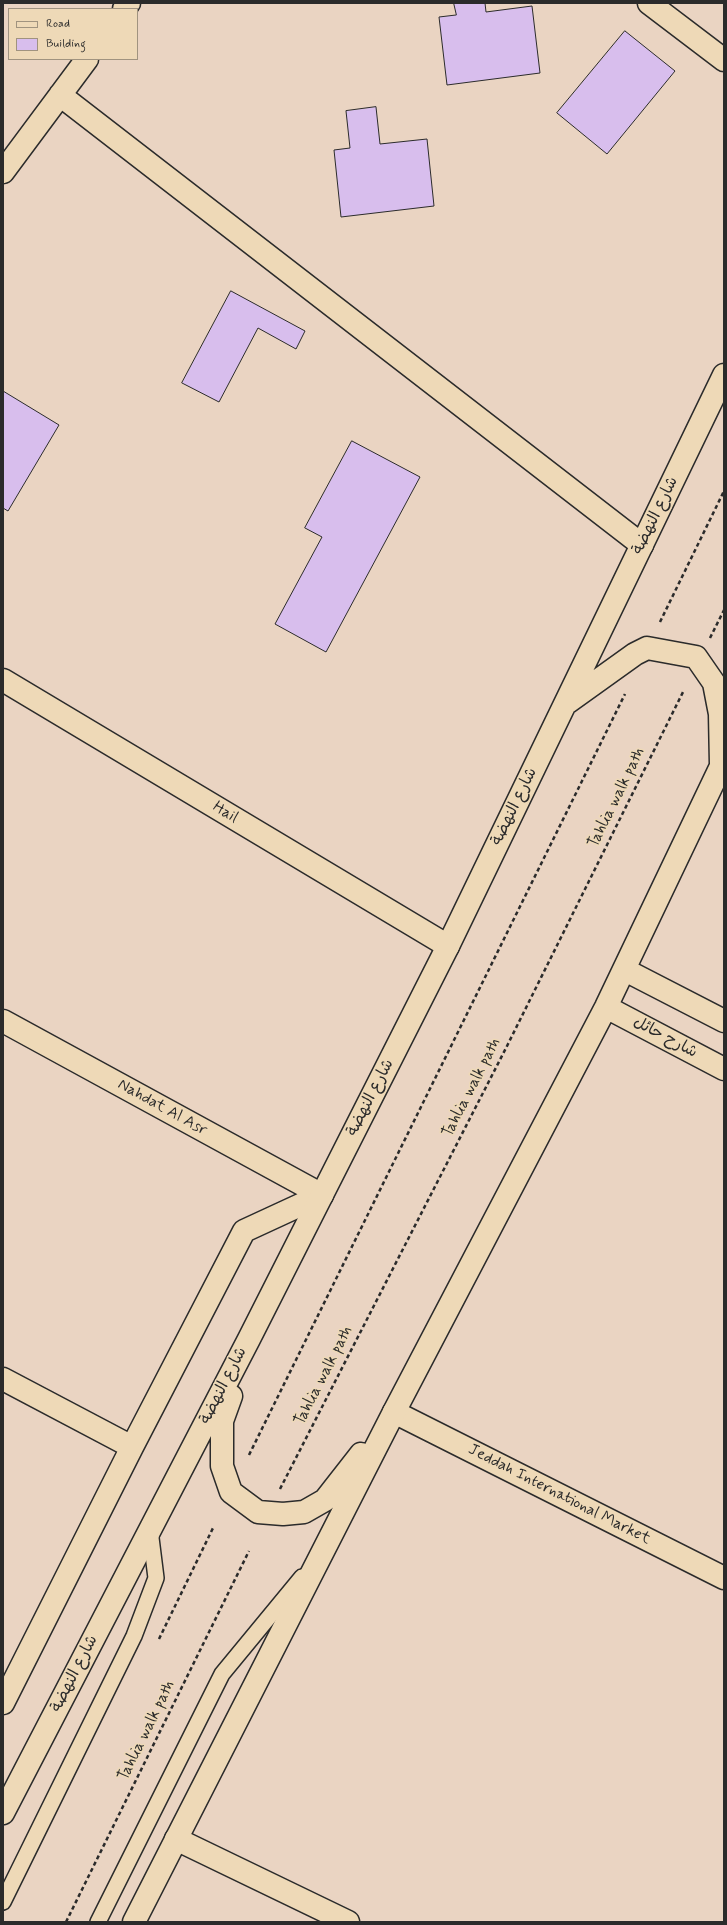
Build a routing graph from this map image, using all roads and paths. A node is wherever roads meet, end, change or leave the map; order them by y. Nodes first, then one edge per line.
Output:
1 (649, 3) edge
2 (86, 60) edge
3 (724, 60) edge
4 (60, 95) junction
5 (3, 172) edge
6 (724, 375) edge
7 (724, 491) edge
8 (642, 545) junction
9 (724, 610) edge
10 (660, 622) dead end
11 (710, 638) dead end
12 (3, 680) edge
13 (627, 690) dead end
14 (684, 690) dead end
15 (565, 704) junction
16 (723, 763) edge
17 (448, 946) junction
18 (625, 970) junction
19 (606, 1007) junction
20 (3, 1021) edge
21 (724, 1022) edge
22 (724, 1068) edge
23 (322, 1196) junction
24 (249, 1339) junction
25 (3, 1379) edge
26 (394, 1412) junction
27 (132, 1447) junction
28 (248, 1458) dead end
29 (277, 1494) dead end
30 (150, 1530) junction
31 (249, 1551) dead end
32 (321, 1555) junction
33 (724, 1578) edge
34 (3, 1703) edge
35 (3, 1813) edge
36 (176, 1839) junction
37 (3, 1902) edge
38 (66, 1922) edge
39 (98, 1922) edge
40 (134, 1922) edge
41 (348, 1922) edge

1 - 3 street
2 - 4 street
4 - 5 street
4 - 8 street
6 - 8 street, شارع النهضة
7 - 10 path
8 - 15 street, شارع النهضة
9 - 11 path
12 - 17 street, Hail
13 - 28 path, Tahlia walk path
14 - 29 path, Tahlia walk path
15 - 16 street
15 - 17 street, شارع النهضة
16 - 18 street
17 - 23 street, شارع النهضة
18 - 19 street
18 - 21 street
19 - 22 street, شارح حائل
19 - 26 street
20 - 23 street, Nahdat Al Asr
23 - 24 street, شارع النهضة
23 - 27 street
24 - 26 street
24 - 30 street, شارع النهضة
25 - 27 street
26 - 32 street
26 - 33 street, Jeddah International Market
27 - 34 street
30 - 35 street, شارع النهضة
30 - 37 lane
31 - 38 path, Tahlia walk path
32 - 36 street
32 - 39 lane
36 - 40 street
36 - 41 street

